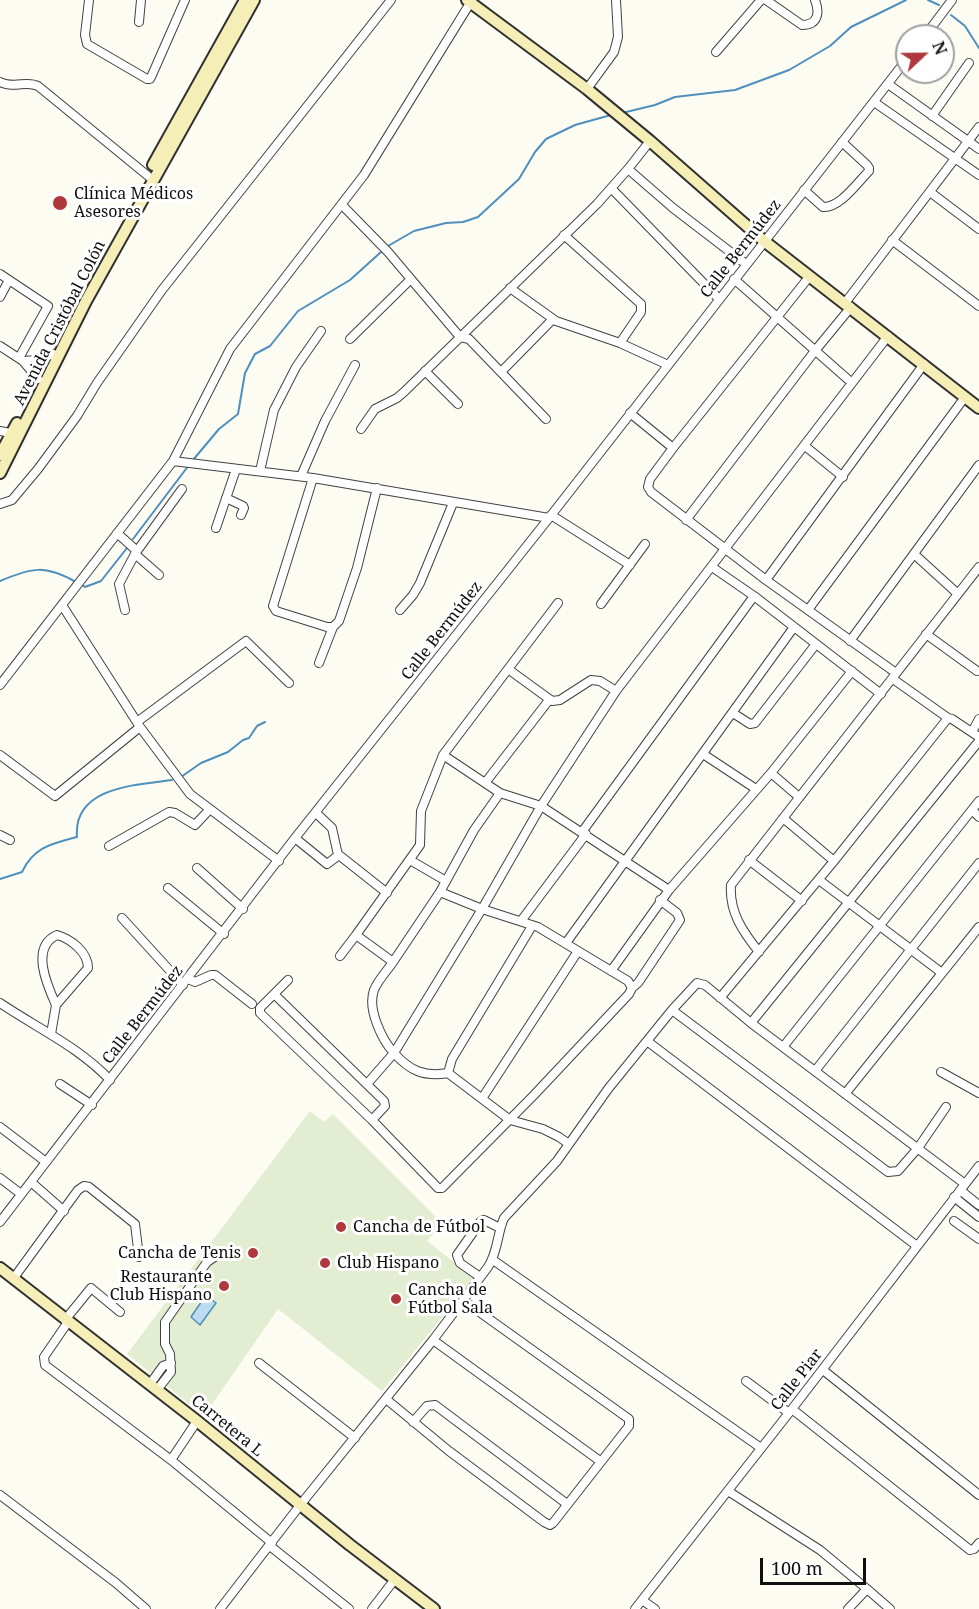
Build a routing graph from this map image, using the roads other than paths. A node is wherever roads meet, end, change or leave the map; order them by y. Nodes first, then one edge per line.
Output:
1 (89, 0) edge
2 (141, 0) edge
3 (185, 0) edge
4 (246, 0) edge
5 (254, 0) edge
6 (391, 0) edge
7 (616, 0) edge
8 (761, 0) edge
9 (766, 0) edge
10 (815, 0) edge
11 (952, 0) edge
12 (469, 1) edge
13 (139, 22) dead end
14 (934, 24) edge
15 (716, 52) dead end
16 (969, 63) dead end
17 (895, 75) edge
18 (0, 82) edge
19 (888, 84) junction
20 (586, 89) junction
21 (874, 102) junction
22 (932, 116) junction
23 (979, 127) edge
24 (650, 141) junction
25 (842, 142) junction
26 (967, 142) junction
27 (979, 149) edge
28 (955, 158) junction
29 (628, 169) junction
30 (979, 175) edge
31 (150, 178) junction
32 (611, 188) junction
33 (804, 190) junction
34 (930, 192) junction
35 (342, 205) junction
36 (979, 229) edge
37 (564, 235) junction
38 (892, 240) junction
39 (764, 241) junction
40 (746, 264) junction
41 (0, 274) edge
42 (809, 277) junction
43 (411, 279) junction
44 (734, 279) junction
45 (9, 280) junction
46 (510, 288) junction
47 (0, 297) edge
48 (719, 299) junction
49 (848, 305) junction
50 (979, 306) edge
51 (776, 317) junction
52 (553, 319) junction
53 (321, 331) dead end
54 (888, 336) junction
55 (460, 337) junction
56 (350, 339) dead end
57 (620, 343) junction
58 (0, 346) edge
59 (814, 352) junction
60 (53, 354) junction
61 (21, 359) junction
62 (924, 364) junction
63 (355, 365) dead end
64 (668, 365) junction
65 (425, 371) junction
66 (501, 372) junction
67 (38, 379) junction
68 (852, 383) junction
69 (965, 397) junction
70 (458, 404) dead end
71 (979, 408) edge
72 (630, 413) junction
73 (546, 419) dead end
74 (361, 429) dead end
75 (0, 431) edge
76 (16, 434) junction
77 (805, 446) junction
78 (673, 448) junction
79 (0, 455) edge
80 (173, 461) junction
81 (979, 465) edge
82 (236, 469) junction
83 (260, 471) junction
84 (0, 473) edge
85 (301, 476) junction
86 (843, 477) junction
87 (313, 478) junction
88 (377, 488) junction
89 (182, 489) dead end
90 (226, 498) junction
91 (453, 503) junction
92 (0, 504) edge
93 (241, 515) dead end
94 (550, 516) junction
95 (686, 520) junction
96 (216, 528) dead end
97 (117, 533) junction
98 (645, 544) dead end
99 (725, 549) junction
100 (136, 553) junction
101 (914, 554) junction
102 (630, 565) junction
103 (712, 567) junction
104 (979, 567) edge
105 (159, 575) dead end
106 (766, 580) junction
107 (958, 594) junction
108 (754, 596) junction
109 (558, 603) dead end
110 (601, 604) dead end
111 (62, 605) junction
112 (125, 610) dead end
113 (400, 610) dead end
114 (808, 610) junction
115 (333, 627) junction
116 (794, 627) junction
117 (926, 634) junction
118 (850, 641) junction
119 (816, 644) junction
120 (319, 663) dead end
121 (508, 669) junction
122 (852, 671) junction
123 (977, 671) dead end
124 (894, 676) junction
125 (289, 683) dead end
126 (0, 685) edge
127 (616, 692) junction
128 (881, 694) junction
129 (549, 700) junction
130 (733, 713) junction
131 (948, 718) junction
132 (979, 719) edge
133 (139, 724) junction
134 (977, 737) edge
135 (703, 754) junction
136 (0, 755) edge
137 (443, 755) junction
138 (771, 773) junction
139 (485, 783) junction
140 (756, 789) junction
141 (500, 793) junction
142 (799, 796) junction
143 (979, 801) edge
144 (541, 806) junction
145 (206, 807) junction
146 (972, 810) junction
147 (316, 813) junction
148 (979, 817) edge
149 (783, 818) junction
150 (584, 833) junction
151 (0, 834) edge
152 (295, 838) junction
153 (10, 840) dead end
154 (109, 846) dead end
155 (338, 855) junction
156 (749, 860) junction
157 (279, 861) junction
158 (410, 861) junction
159 (626, 861) junction
160 (834, 861) junction
161 (979, 862) edge
162 (197, 868) dead end
163 (819, 880) junction
164 (446, 881) junction
165 (168, 888) dead end
166 (669, 890) junction
167 (440, 892) junction
168 (387, 893) junction
169 (660, 900) junction
170 (802, 901) junction
171 (849, 903) junction
172 (243, 909) junction
173 (482, 909) junction
174 (122, 918) dead end
175 (521, 921) junction
176 (532, 926) junction
177 (880, 926) junction
178 (979, 927) edge
179 (224, 934) junction
180 (356, 935) junction
181 (566, 944) junction
182 (911, 949) junction
183 (578, 951) junction
184 (759, 952) junction
185 (340, 956) dead end
186 (393, 962) junction
187 (611, 971) junction
188 (942, 973) junction
189 (288, 980) dead end
190 (185, 982) junction
191 (632, 988) junction
192 (274, 994) junction
193 (720, 998) junction
194 (0, 1003) edge
195 (252, 1004) dead end
196 (56, 1005) junction
197 (672, 1010) junction
198 (751, 1023) junction
199 (51, 1034) junction
200 (647, 1041) junction
201 (783, 1047) junction
202 (394, 1053) junction
203 (814, 1071) junction
204 (941, 1072) dead end
205 (448, 1073) junction
206 (110, 1080) junction
207 (60, 1084) dead end
208 (367, 1084) junction
209 (845, 1094) junction
210 (979, 1094) edge
211 (483, 1097) junction
212 (92, 1105) junction
213 (946, 1107) dead end
214 (372, 1120) junction
215 (510, 1120) junction
216 (0, 1128) edge
217 (569, 1144) junction
218 (918, 1148) junction
219 (46, 1162) junction
220 (979, 1166) edge
221 (0, 1178) edge
222 (31, 1182) junction
223 (962, 1187) junction
224 (21, 1194) junction
225 (954, 1197) junction
226 (979, 1205) edge
227 (64, 1212) junction
228 (979, 1217) edge
229 (954, 1221) dead end
230 (0, 1222) edge
231 (500, 1228) junction
232 (979, 1239) edge
233 (917, 1246) junction
234 (219, 1254) dead end
235 (139, 1257) dead end
236 (493, 1260) junction
237 (0, 1268) edge
238 (480, 1277) junction
239 (13, 1279) junction
240 (464, 1301) junction
241 (120, 1312) dead end
242 (66, 1321) junction
243 (434, 1340) junction
244 (259, 1363) dead end
245 (822, 1370) junction
246 (746, 1381) dead end
247 (154, 1387) junction
248 (386, 1399) junction
249 (791, 1411) junction
250 (197, 1421) junction
251 (413, 1422) junction
252 (355, 1438) junction
253 (761, 1448) junction
254 (171, 1460) junction
255 (600, 1461) junction
256 (728, 1491) junction
257 (0, 1495) edge
258 (979, 1495) edge
259 (300, 1504) junction
260 (567, 1504) junction
261 (979, 1543) edge
262 (271, 1544) junction
263 (395, 1579) junction
264 (867, 1588) junction
265 (642, 1600) junction
266 (146, 1609) edge
267 (220, 1609) edge
268 (349, 1609) edge
269 (372, 1609) edge
270 (434, 1609) edge
271 (636, 1609) edge
272 (655, 1609) edge
273 (848, 1609) edge
274 (891, 1609) edge

1 - 3 street
2 - 13 street
4 - 31 street, Avenida Cristóbal Colón
5 - 31 street, Avenida Cristóbal Colón
6 - 92 street
7 - 20 street
8 - 15 street
9 - 10 street
11 - 14 street
12 - 20 street
12 - 35 street
16 - 22 street
17 - 19 street, Calle Bermúdez
18 - 31 street
19 - 21 street, Calle Bermúdez
19 - 22 street
20 - 24 street
21 - 25 street, Calle Bermúdez
21 - 28 street
22 - 26 street
23 - 26 street
24 - 29 street
24 - 39 street
25 - 33 street, Calle Bermúdez
25 - 33 street
26 - 27 street
26 - 28 street
28 - 30 street
28 - 34 street
29 - 32 street
29 - 40 street
31 - 60 street, Avenida Cristóbal Colón
31 - 76 street, Avenida Cristóbal Colón
32 - 37 street
32 - 48 street
33 - 39 street, Calle Bermúdez
34 - 36 street
34 - 38 street
35 - 43 street
35 - 80 street
37 - 46 street
37 - 57 street
38 - 49 street
38 - 50 street
39 - 40 street, Calle Bermúdez
39 - 42 street
40 - 44 street, Calle Bermúdez
41 - 45 street
42 - 49 street
42 - 51 street
43 - 55 street
43 - 56 street
44 - 48 street, Calle Bermúdez
44 - 51 street
45 - 47 street
45 - 61 street
46 - 52 street
46 - 55 street
48 - 64 street, Calle Bermúdez
49 - 54 street
49 - 59 street
51 - 59 street
51 - 78 street
52 - 57 street
52 - 66 street
53 - 83 street
54 - 62 street
54 - 68 street
55 - 65 street
55 - 66 street
57 - 64 street
58 - 61 street
59 - 68 street
59 - 95 street
60 - 61 street
60 - 67 street, Avenida Cristóbal Colón
61 - 67 street
62 - 69 street
62 - 86 street
63 - 85 street
64 - 72 street, Calle Bermúdez
65 - 70 street
65 - 74 street
66 - 73 street
67 - 76 street, Avenida Cristóbal Colón
68 - 77 street
69 - 71 street
69 - 114 street
72 - 78 street
72 - 94 street, Calle Bermúdez
75 - 76 street
76 - 79 street, Avenida Cristóbal Colón
76 - 84 street, Avenida Cristóbal Colón
77 - 86 street
77 - 99 street
78 - 95 street
80 - 82 street
80 - 97 street
81 - 101 street
82 - 83 street
82 - 90 street
83 - 85 street
85 - 87 street
86 - 106 street
87 - 88 street
87 - 115 street
88 - 91 street
88 - 115 street
89 - 100 street
90 - 93 street
90 - 96 street
91 - 94 street
91 - 113 street
94 - 102 street
94 - 147 street, Calle Bermúdez
95 - 99 street
97 - 100 street
97 - 111 street
98 - 102 street
99 - 103 street
99 - 106 street
100 - 105 street
100 - 112 street
101 - 107 street
101 - 118 street
102 - 110 street
103 - 108 street
103 - 127 street
104 - 107 street
106 - 114 street
107 - 117 street
108 - 116 street
108 - 150 street
109 - 121 street
111 - 126 street
111 - 133 street
114 - 118 street
115 - 120 street
116 - 119 street
116 - 130 street
117 - 123 street
117 - 124 street
118 - 124 street
119 - 122 street
119 - 130 street
121 - 129 street
121 - 137 street
122 - 128 street
122 - 138 street
124 - 128 street
124 - 131 street
125 - 133 street
127 - 129 street
127 - 144 street
128 - 142 street
129 - 139 street
130 - 135 street
131 - 134 street
131 - 160 street
132 - 134 street
133 - 136 street
133 - 145 street
134 - 171 street
135 - 140 street
135 - 159 street
137 - 139 street
137 - 158 street
138 - 140 street
138 - 142 street
139 - 141 street
140 - 166 street
141 - 144 street
141 - 164 street
142 - 149 street
143 - 146 street
144 - 150 street
144 - 173 street
145 - 154 street
145 - 157 street
146 - 148 street
146 - 177 street
147 - 152 street, Calle Bermúdez
147 - 155 street
149 - 156 street
149 - 160 street
150 - 159 street
150 - 175 street
151 - 153 street
152 - 155 street
152 - 157 street, Calle Bermúdez
155 - 168 street
156 - 170 street
156 - 184 street
157 - 172 street, Calle Bermúdez
158 - 164 street
158 - 168 street
159 - 166 street
159 - 181 street
160 - 163 street
161 - 182 street
162 - 172 street
163 - 170 street
163 - 171 street
164 - 167 street
165 - 179 street
166 - 169 street
167 - 173 street
167 - 186 street
168 - 180 street
169 - 187 street
169 - 191 street
170 - 184 street
171 - 177 street
171 - 198 street
172 - 179 street, Calle Bermúdez
173 - 175 street
173 - 202 street
174 - 190 street
175 - 176 street
176 - 181 street
176 - 205 street
177 - 182 street
177 - 201 street
178 - 188 street
179 - 190 street, Calle Bermúdez
180 - 185 street
180 - 186 street
181 - 183 street
182 - 188 street
182 - 203 street
183 - 187 street
183 - 211 street
184 - 193 street
186 - 202 street
187 - 191 street
188 - 209 street
189 - 192 street
190 - 195 street
190 - 206 street, Calle Bermúdez
191 - 215 street
192 - 208 street
192 - 214 street
193 - 197 street
193 - 198 street
194 - 199 street
196 - 196 street
196 - 199 street
197 - 200 street
197 - 218 street
198 - 201 street
199 - 206 street
200 - 217 street
200 - 233 street
201 - 203 street
202 - 205 street
202 - 208 street
203 - 209 street
204 - 210 street
205 - 211 street
206 - 212 street, Calle Bermúdez
207 - 212 street
208 - 214 street
209 - 218 street
211 - 215 street
212 - 219 street, Calle Bermúdez
213 - 218 street
214 - 215 street
215 - 217 street
216 - 219 street
217 - 231 street
218 - 223 street
219 - 222 street, Calle Bermúdez
220 - 223 street, Calle Piar
221 - 224 street
222 - 224 street, Calle Bermúdez
222 - 227 street
223 - 225 street, Calle Piar
223 - 226 street
224 - 230 street, Calle Bermúdez
225 - 228 street
225 - 233 street, Calle Piar
227 - 235 street
227 - 239 street
229 - 232 street
231 - 236 street
231 - 238 street
233 - 245 street, Calle Piar
234 - 247 street
236 - 238 street
236 - 253 street
237 - 239 street, Carretera L
238 - 240 street
239 - 242 street, Carretera L
240 - 243 street
240 - 255 street
241 - 242 street
242 - 247 street, Carretera L
242 - 254 street
243 - 248 street
243 - 255 street
244 - 252 street
245 - 249 street, Calle Piar
245 - 258 street
246 - 249 street
247 - 250 street, Carretera L
248 - 251 street
248 - 252 street
249 - 253 street, Calle Piar
249 - 261 street
250 - 254 street
250 - 259 street, Carretera L
251 - 260 street
251 - 260 street
252 - 259 street
253 - 256 street, Calle Piar
254 - 262 street
255 - 260 street
256 - 264 street
256 - 265 street, Calle Piar
257 - 266 street
259 - 262 street
259 - 263 street, Carretera L
262 - 267 street
262 - 268 street
263 - 269 street
263 - 270 street, Carretera L
264 - 273 street
264 - 274 street
265 - 271 street, Calle Piar
265 - 272 street

